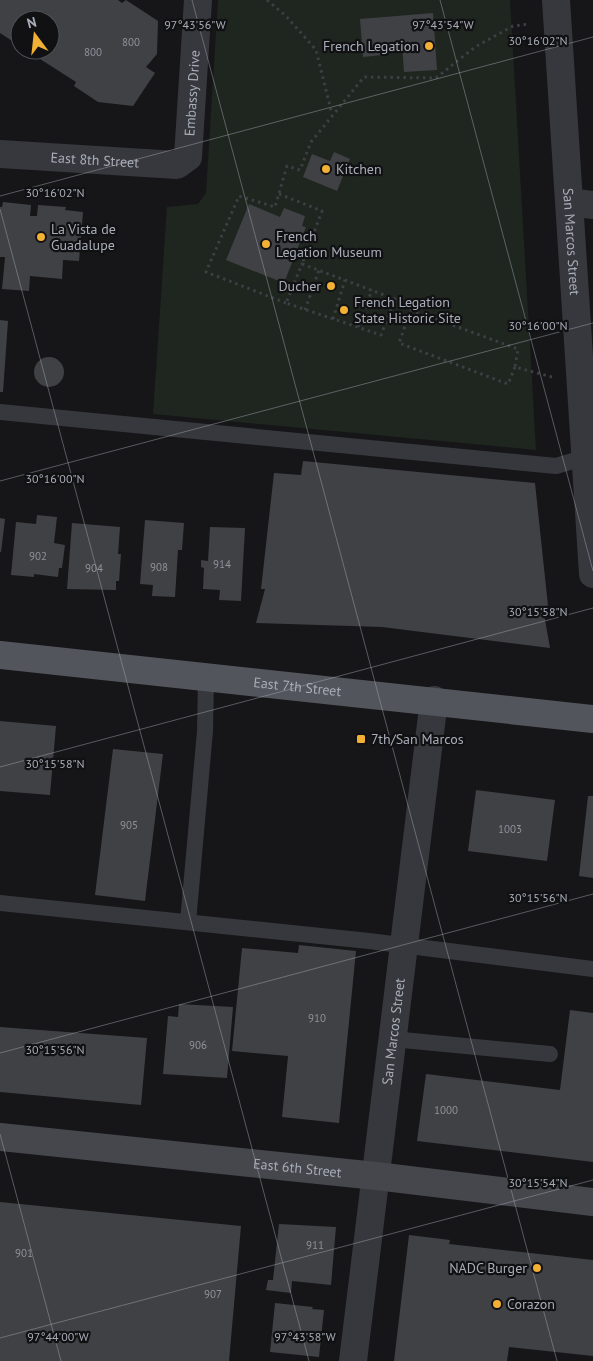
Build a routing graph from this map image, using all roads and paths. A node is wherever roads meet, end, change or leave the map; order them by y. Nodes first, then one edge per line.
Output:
1 (198, 0) edge
2 (267, 0) edge
3 (557, 10) edge
4 (332, 115) junction
5 (0, 154) edge
6 (188, 157) joint
7 (278, 194) junction
8 (582, 204) edge
9 (302, 264) junction
10 (319, 270) junction
11 (345, 280) junction
12 (372, 290) junction
13 (286, 303) junction
14 (305, 310) junction
15 (388, 318) junction
16 (333, 319) junction
17 (406, 325) junction
18 (358, 327) junction
19 (515, 367) junction
20 (582, 385) junction
21 (0, 412) edge
22 (590, 457) edge
23 (593, 574) edge
24 (0, 654) edge
25 (206, 678) junction
26 (434, 700) junction
27 (593, 719) edge
28 (0, 903) edge
29 (188, 922) junction
30 (403, 946) junction
31 (593, 969) edge
32 (392, 1039) junction
33 (550, 1054) dead end
34 (0, 1137) edge
35 (376, 1176) junction
36 (593, 1202) edge
37 (353, 1361) edge

1 - 6 street, Embassy Drive
2 - 4 path
3 - 4 path
3 - 8 street, San Marcos Street
4 - 7 path
5 - 6 street, East 8th Street
7 - 9 path
7 - 13 path
8 - 20 street, San Marcos Street
9 - 10 path
9 - 13 path
10 - 11 path
10 - 14 path
11 - 12 path
11 - 16 path
12 - 15 path
12 - 18 path
13 - 14 path
14 - 16 path
15 - 17 path
15 - 18 path
16 - 18 path
17 - 19 path
17 - 19 path
19 - 20 path
20 - 22 street, San Marcos Street
21 - 22 lane
22 - 23 street, San Marcos Street
24 - 25 main road, East 7th Street
25 - 26 main road, East 7th Street
25 - 29 lane
26 - 27 main road, East 7th Street
26 - 30 street, San Marcos Street
28 - 29 lane
29 - 30 lane
30 - 31 lane
30 - 32 street, San Marcos Street
32 - 33 lane
32 - 35 street, San Marcos Street
34 - 35 street, East 6th Street
35 - 36 street, East 6th Street
35 - 37 street, San Marcos Street

